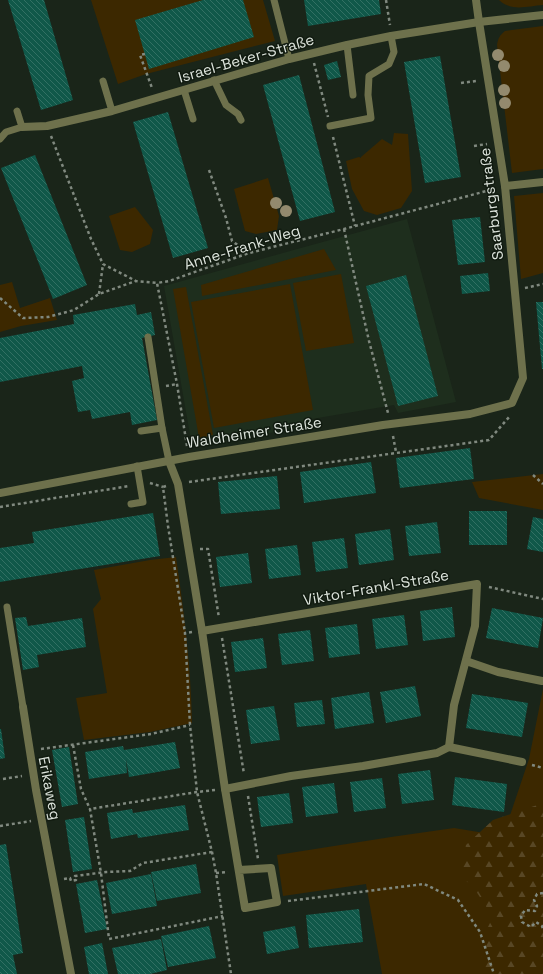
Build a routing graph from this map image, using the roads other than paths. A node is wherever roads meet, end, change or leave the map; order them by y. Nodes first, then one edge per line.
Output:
1 (274, 0) edge
2 (476, 0) edge
3 (543, 15) edge
4 (479, 22) junction
5 (391, 36) junction
6 (347, 45) junction
7 (289, 59) junction
8 (214, 80) junction
9 (103, 82) dead end
10 (184, 90) junction
11 (353, 95) dead end
12 (17, 111) dead end
13 (112, 111) junction
14 (193, 119) dead end
15 (241, 120) dead end
16 (330, 126) road end
17 (22, 127) junction
18 (3, 130) edge
19 (0, 139) edge
20 (543, 182) edge
21 (505, 186) junction
22 (148, 337) dead end
23 (512, 403) joint
24 (162, 428) junction
25 (141, 431) dead end
26 (169, 461) junction
27 (137, 466) junction
28 (0, 492) edge
29 (130, 504) dead end
30 (7, 607) dead end
31 (202, 631) junction
32 (466, 661) junction
33 (542, 681) dead end
34 (23, 707) joint
35 (449, 746) junction
36 (522, 762) dead end
37 (225, 789) junction
38 (239, 870) junction
39 (71, 974) edge

1 - 7 lane
2 - 4 street, Saarburgstraße
3 - 4 street, Israel-Beker-Straße
4 - 5 street, Israel-Beker-Straße
4 - 21 street, Saarburgstraße
5 - 6 street, Israel-Beker-Straße
5 - 16 lane
6 - 7 street, Israel-Beker-Straße
6 - 11 lane
7 - 8 street, Israel-Beker-Straße
8 - 10 street, Israel-Beker-Straße
8 - 15 lane
9 - 13 lane
10 - 13 street, Israel-Beker-Straße
10 - 14 lane
12 - 17 lane
13 - 17 street, Israel-Beker-Straße
17 - 18 lane
18 - 19 lane
20 - 21 street
21 - 23 street, Saarburgstraße
22 - 24 lane
23 - 26 street, Waldheimer Straße
24 - 25 lane
24 - 26 lane
26 - 27 street, Waldheimer Straße
26 - 31 street
27 - 28 street, Waldheimer Straße
27 - 29 lane
30 - 34 lane, Erikaweg
31 - 32 street, Viktor-Frankl-Straße
31 - 37 street
32 - 33 street
32 - 35 street
34 - 39 street, Erikaweg
35 - 36 street
35 - 37 street
37 - 38 street
38 - 38 street

